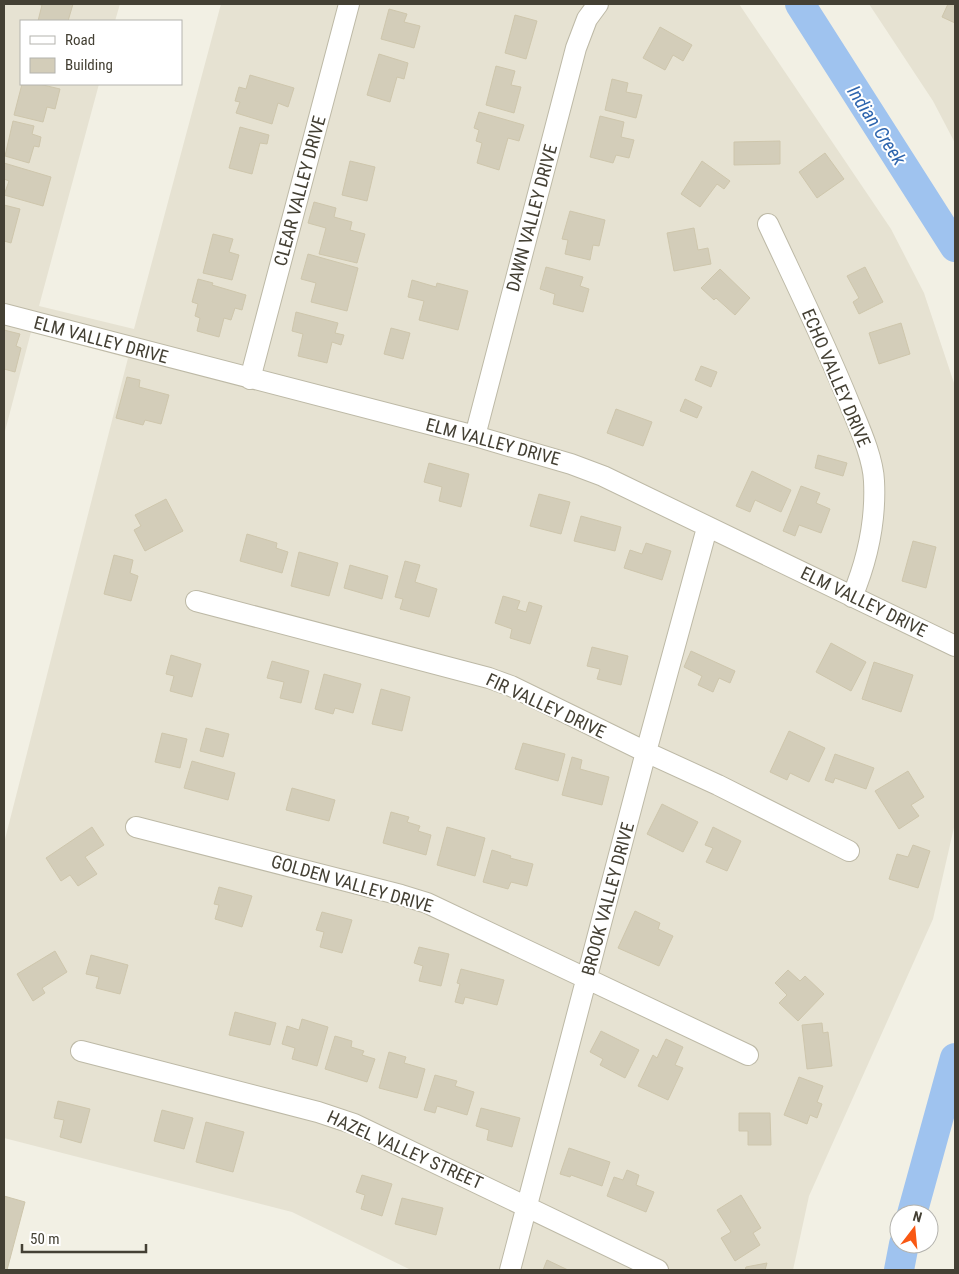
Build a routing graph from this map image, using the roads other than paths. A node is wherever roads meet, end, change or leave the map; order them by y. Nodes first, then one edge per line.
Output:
1 (349, 4) edge
2 (598, 4) edge
3 (768, 224) dead end
4 (4, 314) edge
5 (250, 379) junction
6 (475, 436) junction
7 (707, 528) junction
8 (852, 596) junction
9 (196, 601) dead end
10 (955, 646) edge
11 (646, 752) junction
12 (136, 827) dead end
13 (849, 851) dead end
14 (587, 979) junction
15 (81, 1051) dead end
16 (748, 1054) dead end
17 (527, 1206) junction
18 (510, 1270) edge
19 (658, 1270) edge

1 - 5 street, CLEAR VALLEY DRIVE
2 - 6 street, DAWN VALLEY DRIVE
3 - 8 street, ECHO VALLEY DRIVE
4 - 5 street, ELM VALLEY DRIVE
5 - 6 street, ELM VALLEY DRIVE
6 - 7 street, ELM VALLEY DRIVE
7 - 8 street, ELM VALLEY DRIVE
7 - 11 street, BROOK VALLEY DRIVE
8 - 10 street, ELM VALLEY DRIVE
9 - 11 street, FIR VALLEY DRIVE
11 - 13 street, FIR VALLEY DRIVE
11 - 14 street, BROOK VALLEY DRIVE
12 - 14 street, GOLDEN VALLEY DRIVE
14 - 16 street, GOLDEN VALLEY DRIVE
14 - 17 street, BROOK VALLEY DRIVE
15 - 17 street, HAZEL VALLEY STREET
17 - 18 street, BROOK VALLEY DRIVE
17 - 19 street, HAZEL VALLEY STREET

